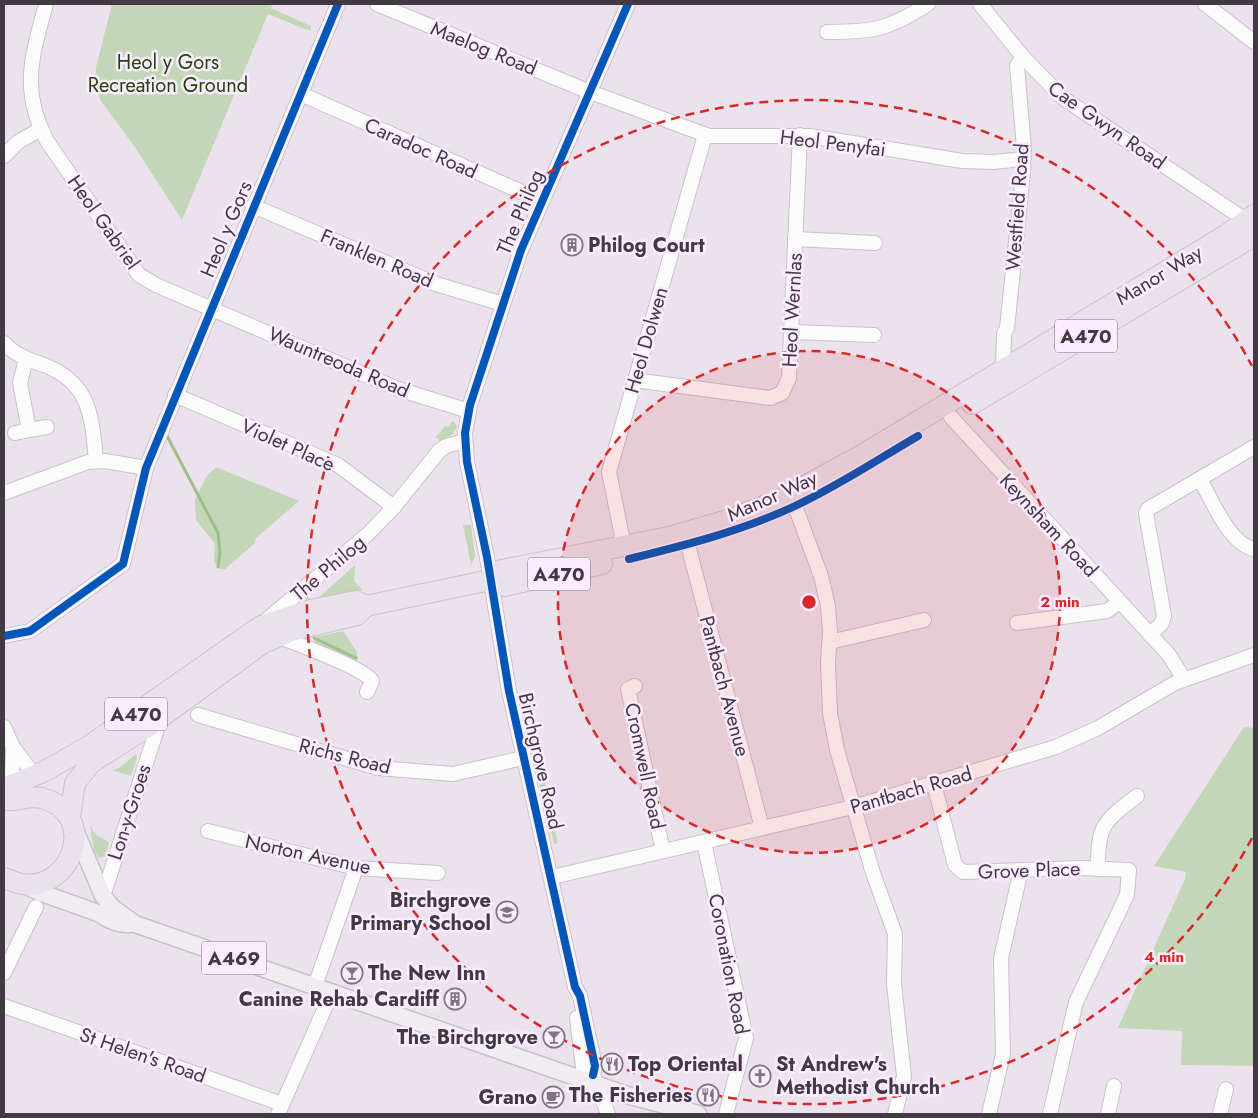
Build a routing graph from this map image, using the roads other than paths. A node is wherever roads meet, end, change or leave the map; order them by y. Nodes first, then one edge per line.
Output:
1 (46, 4) edge
2 (338, 4) edge
3 (377, 4) edge
4 (628, 4) edge
5 (928, 4) edge
6 (980, 4) edge
7 (1205, 4) edge
8 (827, 32) dead end
9 (1254, 42) edge
10 (1023, 57) junction
11 (590, 92) junction
12 (301, 94) junction
13 (41, 129) junction
14 (705, 135) junction
15 (800, 136) junction
16 (4, 156) edge
17 (1023, 159) junction
18 (542, 200) junction
19 (253, 206) junction
20 (1252, 224) edge
21 (796, 239) junction
22 (875, 243) dead end
23 (503, 304) junction
24 (211, 308) junction
25 (1007, 328) junction
26 (792, 332) junction
27 (874, 335) dead end
28 (4, 343) edge
29 (1027, 355) junction
30 (26, 359) junction
31 (1003, 370) junction
32 (634, 380) junction
33 (175, 395) junction
34 (469, 411) junction
35 (951, 417) junction
36 (47, 427) dead end
37 (465, 441) junction
38 (1254, 447) edge
39 (96, 461) junction
40 (146, 468) junction
41 (1200, 478) junction
42 (4, 493) edge
43 (794, 506) junction
44 (394, 507) junction
45 (688, 545) junction
46 (624, 546) junction
47 (1254, 549) edge
48 (490, 580) junction
49 (1120, 602) junction
50 (366, 606) junction
51 (924, 620) dead end
52 (1017, 623) dead end
53 (310, 625) junction
54 (267, 635) junction
55 (1150, 635) junction
56 (4, 636) edge
57 (830, 642) junction
58 (312, 649) junction
59 (1254, 655) edge
60 (1184, 680) junction
61 (635, 686) dead end
62 (367, 692) dead end
63 (198, 715) dead end
64 (4, 726) edge
65 (157, 729) dead end
66 (129, 739) junction
67 (13, 747) junction
68 (148, 754) junction
69 (524, 758) junction
70 (35, 776) junction
71 (934, 784) junction
72 (4, 788) edge
73 (1137, 796) dead end
74 (4, 800) edge
75 (853, 807) junction
76 (72, 823) junction
77 (762, 828) junction
78 (208, 831) dead end
79 (704, 842) junction
80 (663, 851) junction
81 (113, 860) junction
82 (88, 863) junction
83 (356, 868) junction
84 (1098, 868) junction
85 (1021, 870) junction
86 (438, 873) dead end
87 (552, 877) junction
88 (4, 878) edge
89 (23, 884) junction
90 (103, 896) junction
91 (36, 907) dead end
92 (135, 924) junction
93 (4, 973) edge
94 (315, 986) junction
95 (332, 992) junction
96 (4, 1006) edge
97 (596, 1086) junction
98 (1114, 1086) dead end
99 (1226, 1088) dead end
100 (282, 1111) edge
101 (599, 1114) edge
102 (608, 1114) edge
103 (698, 1114) edge
104 (726, 1114) edge
105 (895, 1114) edge
106 (989, 1114) edge
107 (1050, 1114) edge
108 (1108, 1114) edge
109 (1220, 1114) edge

1 - 13 street, Heol Gabriel
2 - 12 street, Heol y Gors
3 - 11 street, Maelog Road
4 - 11 street, The Philog
5 - 8 street
6 - 10 street, Cae Gwyn Road
7 - 9 street
10 - 17 street, Westfield Road
10 - 20 street, Cae Gwyn Road
11 - 14 street, Heol Penyfai
11 - 18 street, The Philog
12 - 18 street, Caradoc Road
12 - 19 street, Heol y Gors
13 - 16 street
13 - 24 street, Heol Gabriel
14 - 15 street, Heol Penyfai
14 - 32 street, Heol Dolwen
15 - 17 street, Heol Penyfai
15 - 21 street, Heol Wernlas
17 - 25 street, Westfield Road
18 - 23 street, The Philog
19 - 23 street, Franklen Road
19 - 24 street, Heol y Gors
20 - 29 highway, Manor Way / A470
20 - 35 highway, Manor Way / A470
21 - 22 street
21 - 26 street, Heol Wernlas
23 - 34 street, The Philog
24 - 33 street, Heol y Gors
24 - 34 street, Wauntreoda Road
25 - 29 street, Westfield Road
25 - 31 street, Westfield Road
26 - 27 street
26 - 32 street, Heol Wernlas
28 - 30 street
29 - 31 highway, Manor Way / A470
30 - 36 street
30 - 39 street
31 - 46 highway, Manor Way / A470
32 - 46 street, Heol Dolwen
33 - 40 street, Heol y Gors
33 - 44 street, Violet Place
34 - 37 street, The Philog
35 - 43 highway, Manor Way / A470
35 - 49 street, Keynsham Road
37 - 44 street, The Philog
37 - 48 street, Birchgrove Road
38 - 41 street
39 - 40 street
39 - 42 street
40 - 56 street, Heol y Gors
41 - 47 street
41 - 55 street
43 - 45 highway, Manor Way / A470
43 - 57 street
44 - 54 street, The Philog
45 - 48 highway, Manor Way / A470
45 - 77 street, Pantbach Avenue
46 - 48 highway, Manor Way / A470
48 - 50 highway, Manor Way / A470
48 - 69 street, Birchgrove Road
49 - 52 street
49 - 55 street, Keynsham Road
50 - 53 highway, Manor Way / A470
50 - 54 highway, Manor Way / A470
51 - 57 street
53 - 54 highway, Manor Way / A470
53 - 58 street
54 - 58 street
54 - 66 highway, A470
54 - 70 highway, A470
55 - 60 street, Keynsham Road
57 - 75 street
58 - 62 street
59 - 60 street, Pantbach Road
60 - 71 street, Pantbach Road
61 - 80 street, Cromwell Road
63 - 69 street, Richs Road
64 - 67 street
65 - 68 street, Lon-y-Groes
66 - 68 street
66 - 76 highway, A470
67 - 70 street
67 - 72 street
68 - 81 street, Lon-y-Groes
69 - 87 street, Birchgrove Road
70 - 72 highway, A470
71 - 75 street, Pantbach Road
71 - 85 street, Grove Place
73 - 84 street
74 - 76 highway
75 - 77 street, Pantbach Road
75 - 105 street
76 - 82 main road, A469
76 - 89 highway, A470
77 - 79 street, Pantbach Road
78 - 83 street, Norton Avenue
79 - 80 street, Pantbach Road
79 - 104 street, Coronation Road
80 - 87 street, Pantbach Road
81 - 82 street
81 - 90 street, Lon-y-Groes
82 - 90 main road, A469
83 - 86 street, Norton Avenue
83 - 94 street
84 - 85 street, Grove Place
84 - 107 street, Grove Place
85 - 106 street
87 - 97 street, Birchgrove Road
88 - 89 highway
89 - 92 main road, A469
90 - 92 main road, A469
91 - 93 street
92 - 94 main road, A469
94 - 95 main road, A469
95 - 97 main road, A469
95 - 100 street
96 - 100 street, St Helen's Road
97 - 101 street, Birchgrove Road
97 - 102 street
97 - 103 main road, A469
98 - 108 street
99 - 109 street

